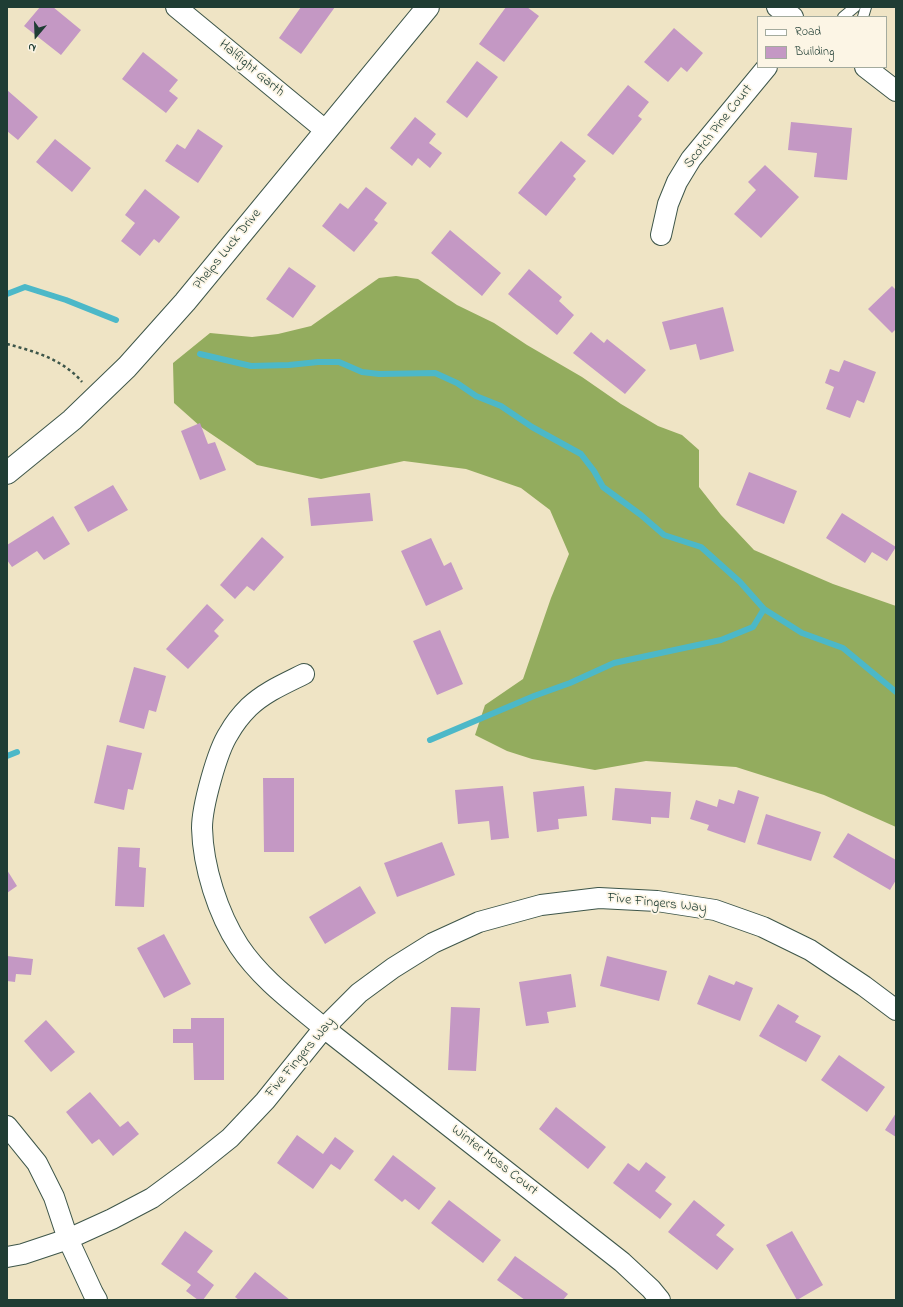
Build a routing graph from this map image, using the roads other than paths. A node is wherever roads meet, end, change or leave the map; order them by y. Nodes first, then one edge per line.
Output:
1 (176, 7) edge
2 (428, 7) edge
3 (777, 7) edge
4 (855, 7) edge
5 (791, 16) edge
6 (844, 16) edge
7 (766, 68) edge
8 (866, 68) edge
9 (896, 91) edge
10 (325, 130) junction
11 (661, 234) dead end
12 (7, 473) edge
13 (304, 674) dead end
14 (896, 1010) edge
15 (324, 1028) junction
16 (7, 1126) edge
17 (68, 1239) junction
18 (7, 1257) edge
19 (97, 1300) edge
20 (660, 1300) edge

1 - 10 street, Halflight Garth
2 - 10 street, Phelps Luck Drive
3 - 5 street
4 - 6 lane
7 - 11 street, Scotch Pine Court
8 - 9 street
10 - 12 street, Phelps Luck Drive
13 - 15 street, Winter Moss Court
14 - 15 street, Five Fingers Way
15 - 17 street, Five Fingers Way
15 - 20 street, Winter Moss Court
16 - 17 street
17 - 18 street, Five Fingers Way
17 - 19 street

